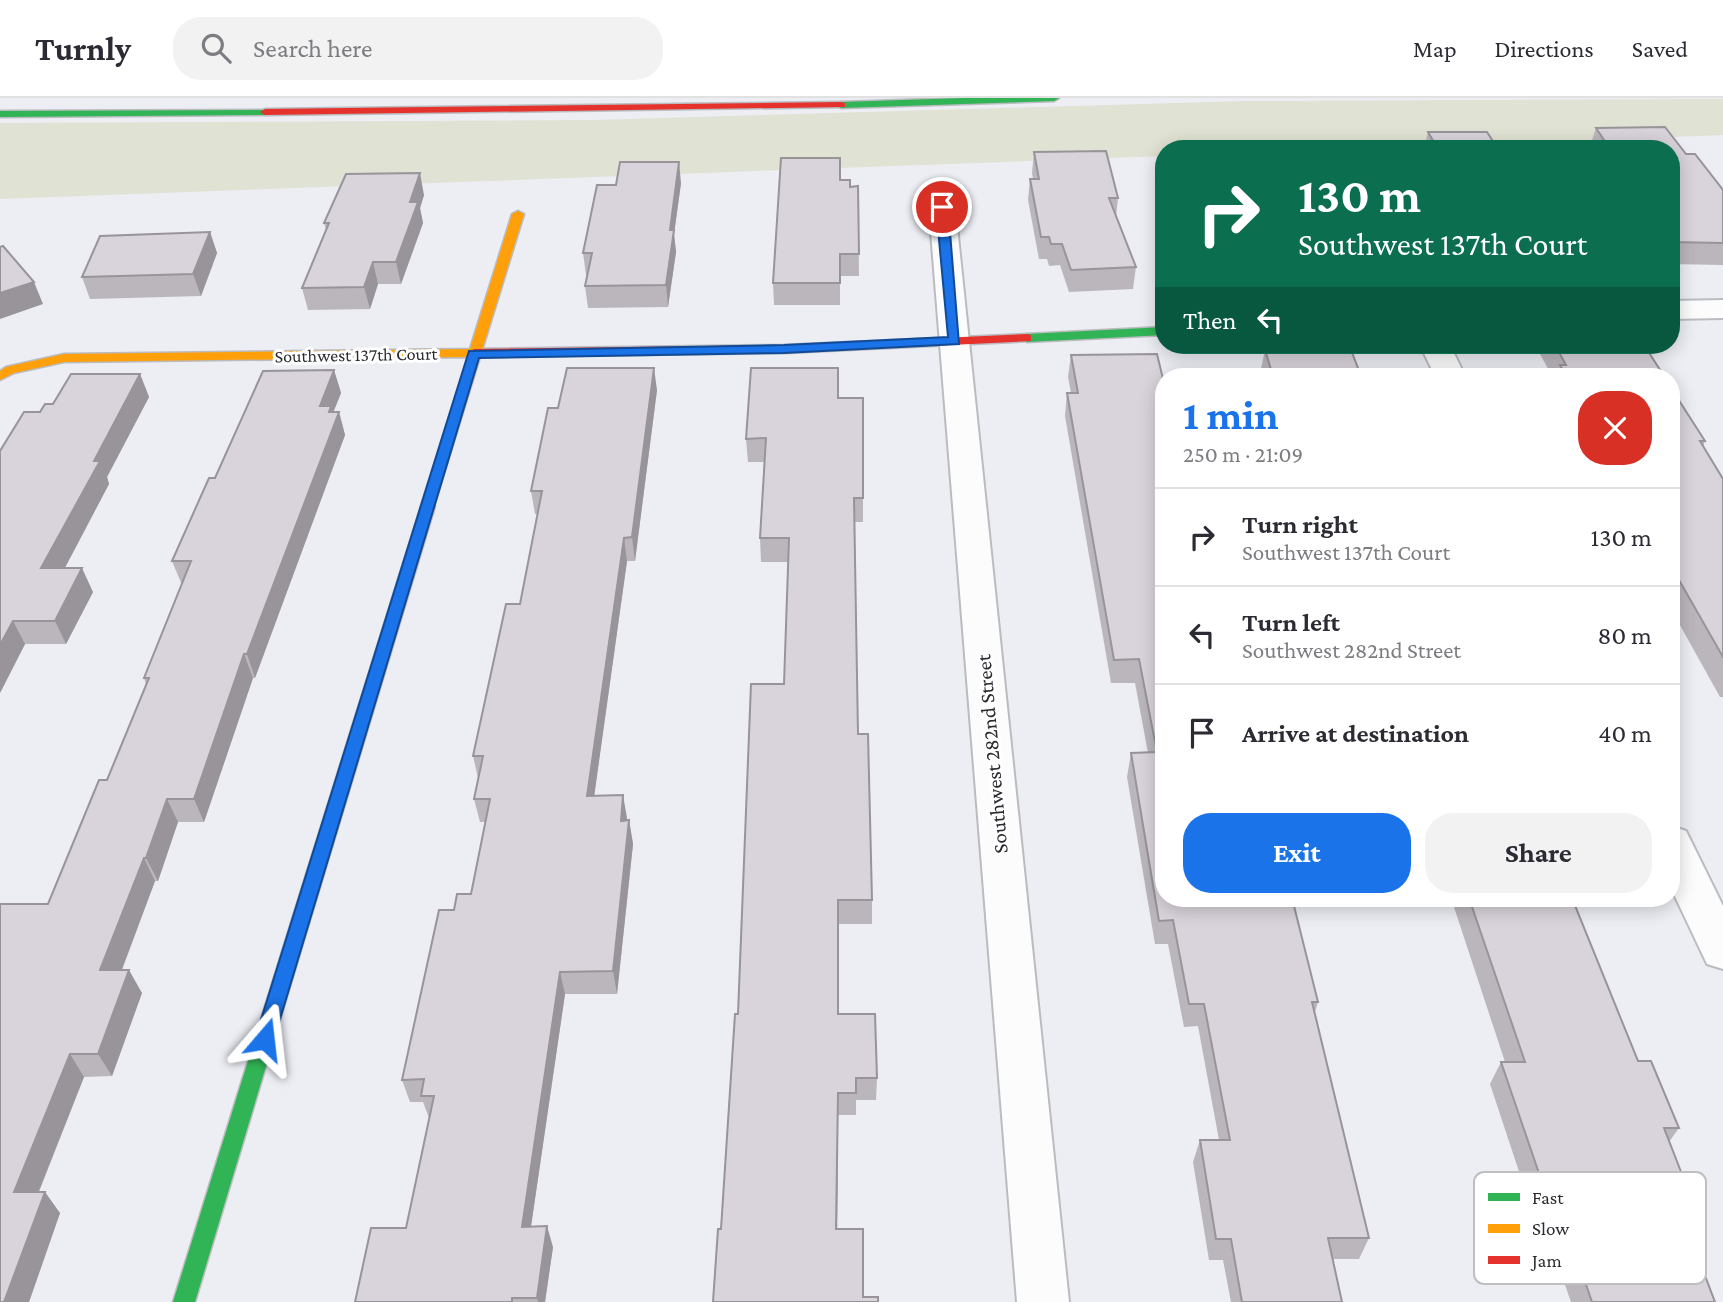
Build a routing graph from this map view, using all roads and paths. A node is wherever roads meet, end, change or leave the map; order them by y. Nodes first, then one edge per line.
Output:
1 (1054, 98) edge
2 (0, 114) edge
3 (942, 207) dead end
4 (518, 214) dead end
5 (1723, 309) edge
6 (1680, 310) edge
7 (1155, 331) edge
8 (954, 341) junction
9 (474, 354) junction
10 (5, 373) edge
11 (1680, 861) edge
12 (1723, 951) edge
13 (184, 1302) edge
14 (1043, 1302) edge

1 - 2 street
3 - 8 street, Southwest 282nd Street
4 - 9 street
5 - 6 street
7 - 8 street, Southwest 137th Court
8 - 9 street, Southwest 137th Court
8 - 14 street, Southwest 282nd Street
9 - 10 street, Southwest 137th Court
9 - 13 street
11 - 12 street

